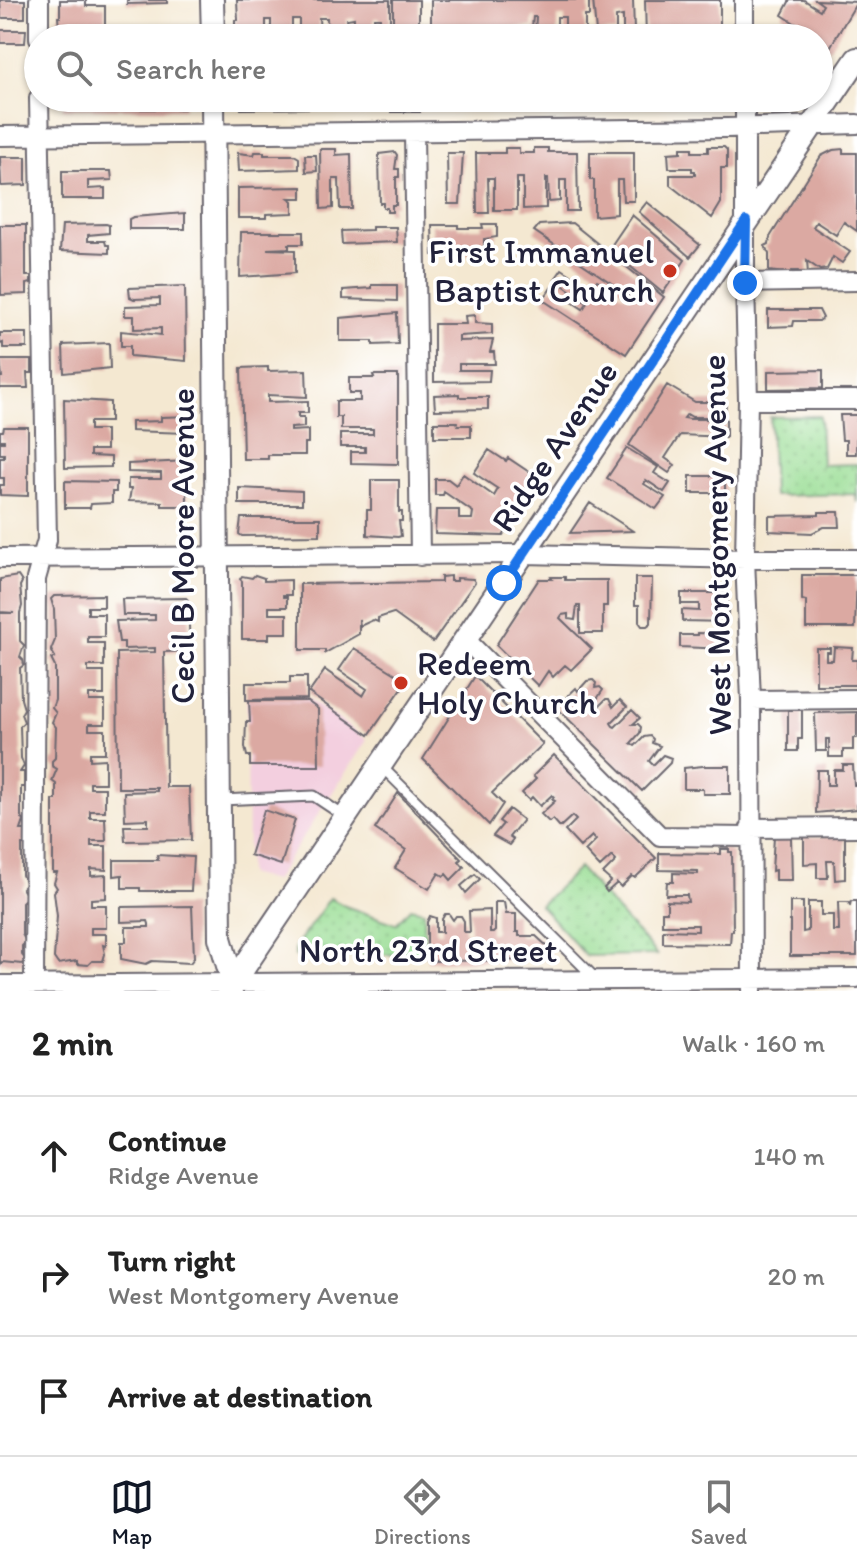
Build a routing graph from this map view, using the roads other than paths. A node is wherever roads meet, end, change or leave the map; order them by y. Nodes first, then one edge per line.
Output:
1 (39, 0) edge
2 (212, 0) edge
3 (744, 0) edge
4 (39, 24) edge
5 (213, 24) edge
6 (744, 24) edge
7 (857, 61) edge
8 (833, 95) edge
9 (39, 112) edge
10 (213, 112) edge
11 (745, 112) edge
12 (821, 112) edge
13 (857, 124) edge
14 (812, 125) junction
15 (746, 128) junction
16 (214, 132) junction
17 (414, 132) junction
18 (40, 135) junction
19 (0, 136) edge
20 (746, 221) junction
21 (857, 281) edge
22 (745, 283) junction
23 (748, 400) junction
24 (857, 400) edge
25 (524, 554) junction
26 (420, 556) junction
27 (41, 557) junction
28 (0, 558) edge
29 (216, 558) junction
30 (745, 559) junction
31 (857, 559) edge
32 (466, 640) junction
33 (857, 699) edge
34 (751, 700) junction
35 (381, 766) junction
36 (218, 800) junction
37 (347, 818) junction
38 (857, 827) edge
39 (750, 833) junction
40 (857, 978) edge
41 (598, 981) junction
42 (34, 984) junction
43 (0, 985) edge
44 (752, 985) edge
45 (231, 988) edge

1 - 4 street
2 - 5 street
3 - 6 street
7 - 8 street, Ridge Avenue
9 - 18 street
10 - 16 street, Cecil B Moore Avenue
11 - 15 street, West Montgomery Avenue
12 - 14 street, Ridge Avenue
13 - 14 street
14 - 15 street
14 - 20 street, Ridge Avenue
15 - 17 street
15 - 20 street, West Montgomery Avenue
16 - 17 street
16 - 18 street
16 - 29 street, Cecil B Moore Avenue
17 - 26 street
18 - 19 street
18 - 27 street
20 - 22 street, West Montgomery Avenue
20 - 25 street, Ridge Avenue
21 - 22 street
22 - 23 street, West Montgomery Avenue
23 - 24 street
23 - 30 street, West Montgomery Avenue
25 - 26 street
25 - 30 street
25 - 32 street, Ridge Avenue
26 - 29 street
27 - 28 street
27 - 29 street
27 - 42 street
29 - 36 street, Cecil B Moore Avenue
30 - 31 street
30 - 34 street, West Montgomery Avenue
32 - 35 street, Ridge Avenue
32 - 39 street
33 - 34 street
34 - 39 street, West Montgomery Avenue
35 - 37 street, Ridge Avenue
35 - 41 lane
36 - 37 lane
36 - 45 street, Cecil B Moore Avenue
37 - 45 street, Ridge Avenue
38 - 39 street
39 - 44 street, West Montgomery Avenue
40 - 44 street, North 23rd Street
41 - 44 street, North 23rd Street
41 - 45 street, North 23rd Street
42 - 43 street, North 23rd Street
42 - 45 street, North 23rd Street

